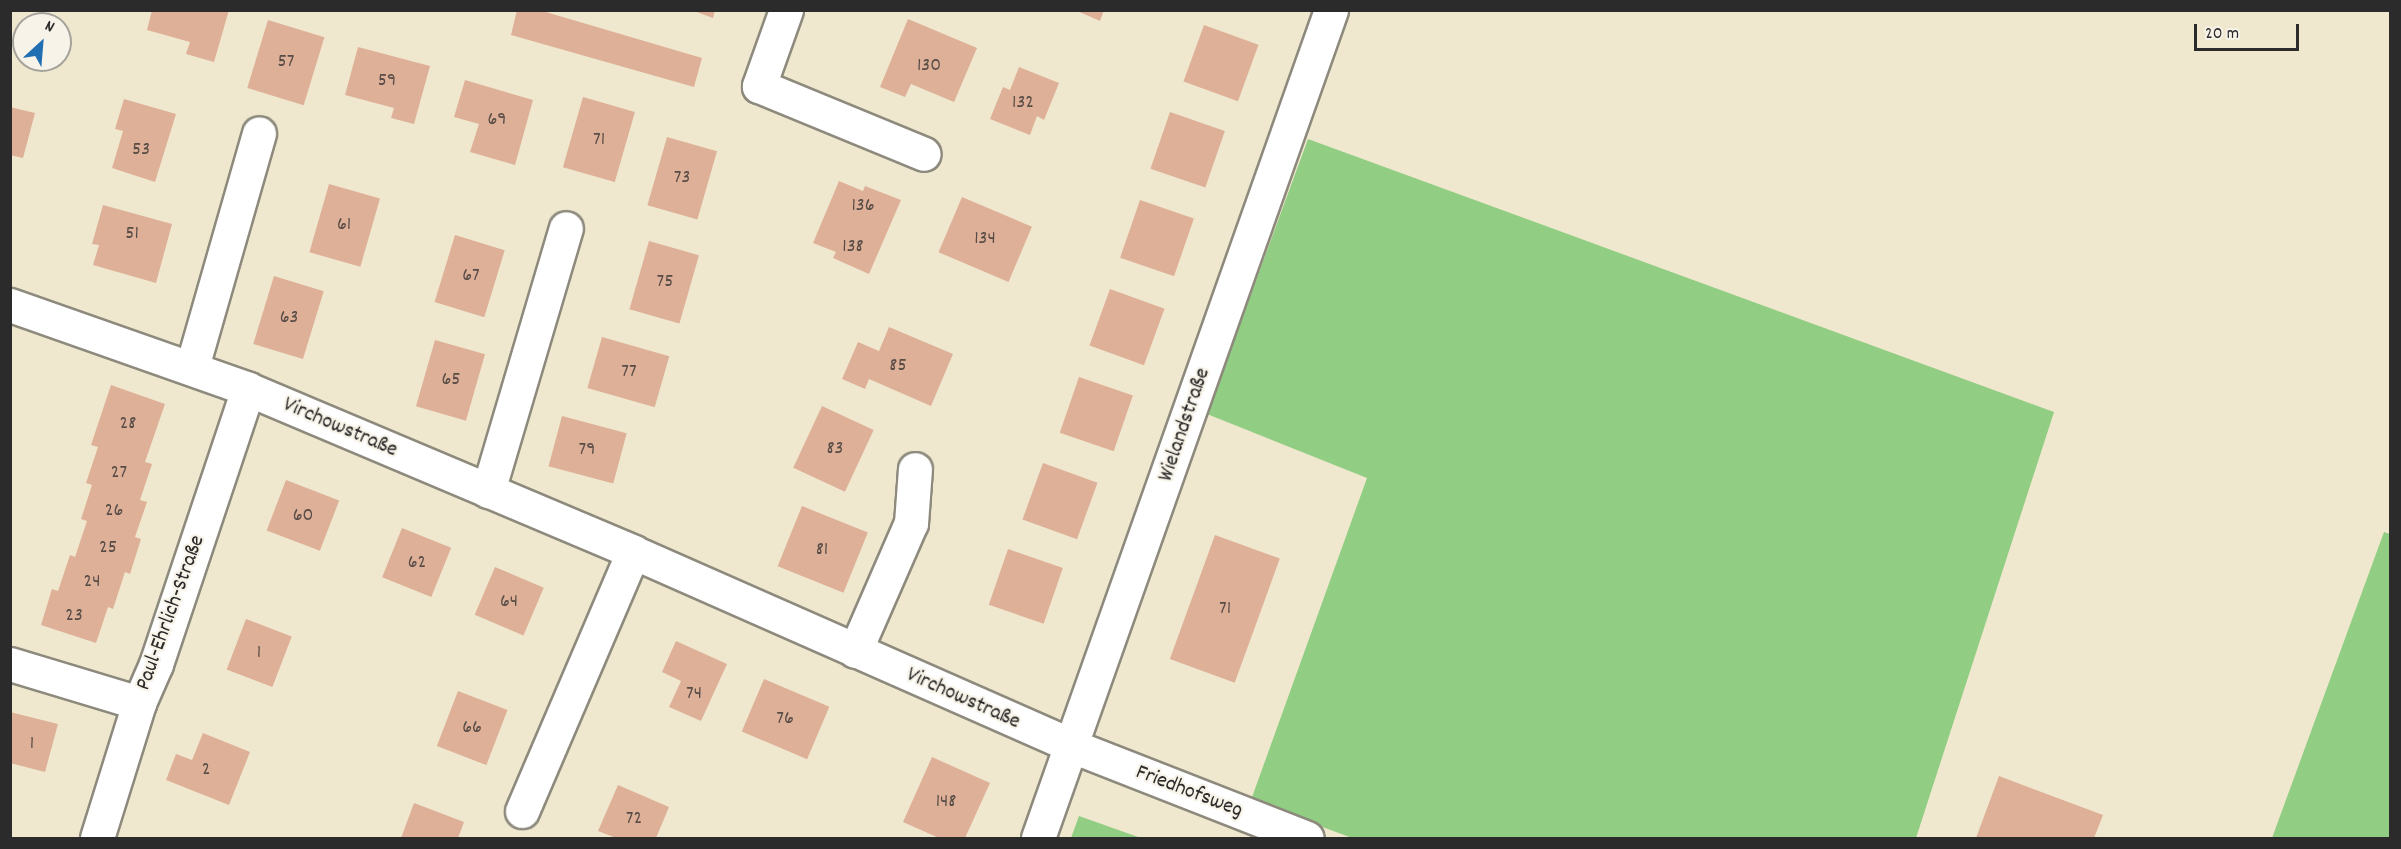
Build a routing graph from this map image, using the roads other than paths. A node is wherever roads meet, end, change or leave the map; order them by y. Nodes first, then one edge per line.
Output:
1 (786, 10) edge
2 (1331, 10) edge
3 (259, 133) dead end
4 (924, 154) dead end
5 (566, 228) dead end
6 (10, 305) edge
7 (192, 367) junction
8 (248, 389) junction
9 (915, 469) dead end
10 (488, 491) junction
11 (633, 552) junction
12 (855, 651) junction
13 (10, 664) edge
14 (139, 703) junction
15 (1072, 746) junction
16 (522, 811) dead end
17 (97, 838) edge
18 (1038, 838) edge
19 (1307, 838) edge

1 - 4 street
2 - 15 street, Wielandstraße
3 - 7 street
5 - 10 street
6 - 7 street, Virchowstraße
7 - 8 street, Virchowstraße
8 - 10 street, Virchowstraße
8 - 14 street, Paul-Ehrlich-Straße
9 - 12 street
10 - 11 street, Virchowstraße
11 - 12 street, Virchowstraße
11 - 16 street
12 - 15 street, Virchowstraße
13 - 14 street
14 - 17 street, Paul-Ehrlich-Straße
15 - 18 street, Wielandstraße
15 - 19 street, Friedhofsweg

